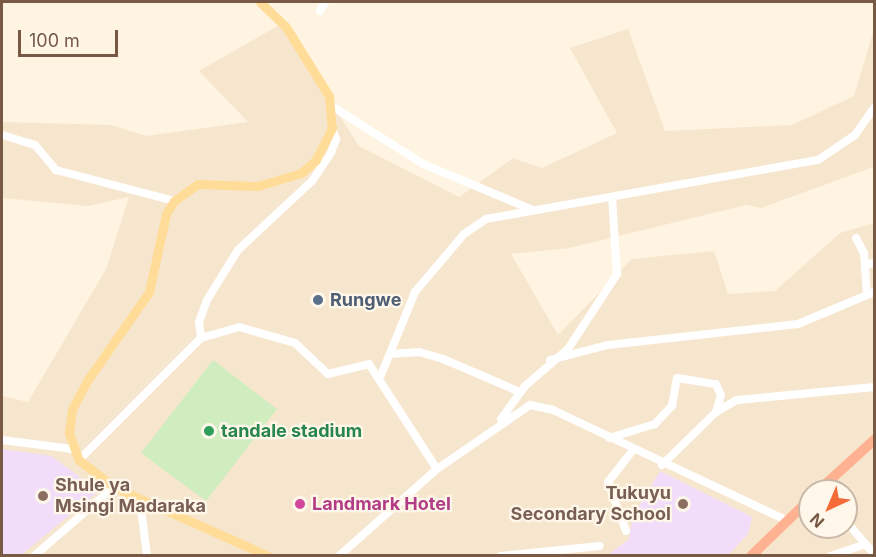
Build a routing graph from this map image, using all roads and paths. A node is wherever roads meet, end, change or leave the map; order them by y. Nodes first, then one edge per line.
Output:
1 (260, 2) edge
2 (325, 2) edge
3 (320, 11) dead end
4 (333, 107) junction
5 (874, 108) edge
6 (332, 128) junction
7 (2, 135) edge
8 (612, 197) junction
9 (174, 201) junction
10 (533, 210) junction
11 (856, 238) dead end
12 (874, 263) edge
13 (865, 265) junction
14 (871, 294) edge
15 (201, 338) junction
16 (391, 354) junction
17 (550, 360) junction
18 (381, 375) junction
19 (874, 387) edge
20 (520, 392) junction
21 (716, 412) junction
22 (499, 422) junction
23 (609, 438) junction
24 (874, 440) edge
25 (2, 441) edge
26 (72, 449) junction
27 (633, 450) junction
28 (79, 460) junction
29 (662, 465) junction
30 (436, 469) junction
31 (832, 479) edge
32 (114, 487) junction
33 (140, 501) junction
34 (798, 510) edge
35 (788, 520) junction
36 (626, 531) dead end
37 (858, 536) edge
38 (865, 544) junction
39 (599, 546) dead end
40 (874, 554) edge
41 (34, 555) edge
42 (147, 555) edge
43 (267, 555) edge
44 (339, 555) edge
45 (501, 555) edge
46 (751, 555) edge
47 (831, 555) edge

1 - 4 main road
2 - 3 street
4 - 6 main road
4 - 10 street
5 - 8 street
6 - 9 main road
6 - 15 street
7 - 9 street
8 - 10 street
8 - 17 street
9 - 26 main road
10 - 16 street
11 - 13 street
12 - 13 street
13 - 14 street
14 - 17 street
15 - 18 street
15 - 28 street
16 - 18 street
16 - 20 street
17 - 20 street
18 - 30 street
19 - 21 street
20 - 22 street
21 - 23 street
21 - 29 street
22 - 23 street
22 - 30 street
23 - 27 street
24 - 31 highway
25 - 26 street
26 - 28 main road
27 - 29 street
27 - 36 street
28 - 32 main road
29 - 35 street
30 - 44 street
32 - 33 main road
32 - 41 street
33 - 42 street
33 - 43 main road
34 - 35 highway
35 - 46 highway
37 - 38 street
38 - 40 street
38 - 47 street
39 - 45 street

